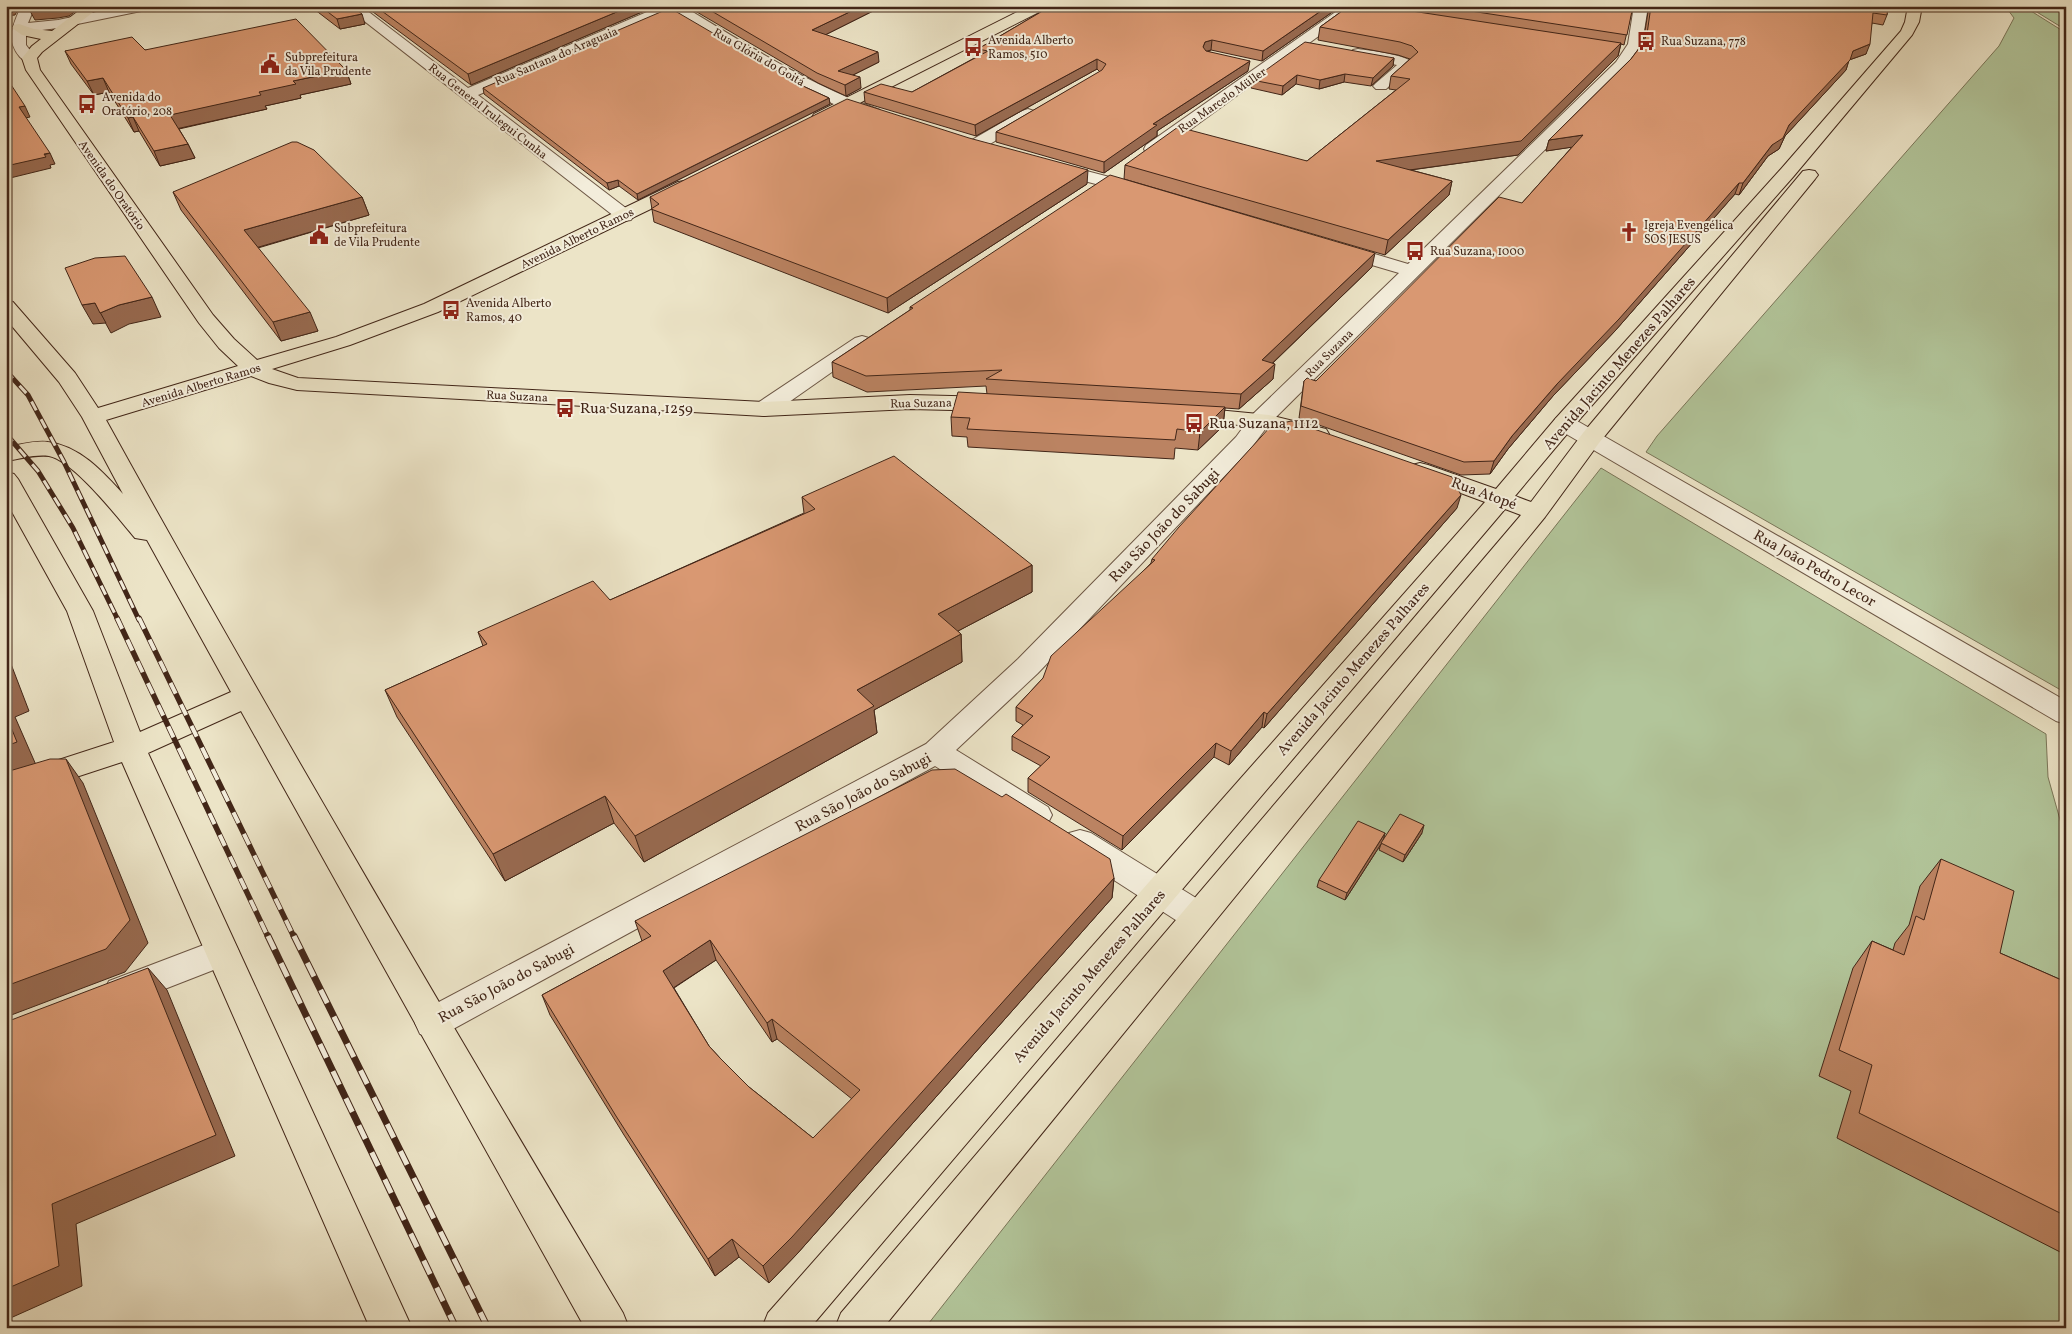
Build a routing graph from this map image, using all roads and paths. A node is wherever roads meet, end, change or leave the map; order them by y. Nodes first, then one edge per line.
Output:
1 (28, 6) edge
2 (94, 6) edge
3 (146, 6) edge
4 (352, 6) edge
5 (673, 6) edge
6 (1040, 6) edge
7 (1641, 6) edge
8 (1914, 6) edge
9 (1930, 6) edge
10 (1358, 9) edge
11 (74, 21) junction
12 (19, 28) junction
13 (55, 35) junction
14 (1302, 44) junction
15 (1321, 48) edge
16 (1612, 49) edge
17 (1340, 51) edge
18 (1632, 52) junction
19 (29, 58) junction
20 (1249, 65) dead end
21 (1266, 69) junction
22 (1381, 86) dead end
23 (467, 94) junction
24 (846, 104) junction
25 (1043, 106) edge
26 (894, 119) edge
27 (802, 126) edge
28 (1834, 131) junction
29 (958, 139) edge
30 (976, 145) junction
31 (995, 150) edge
32 (1139, 159) edge
33 (1032, 162) edge
34 (1123, 170) dead end
35 (696, 180) edge
36 (1107, 181) junction
37 (1090, 192) edge
38 (1156, 195) edge
39 (625, 216) junction
40 (1317, 243) edge
41 (1724, 261) junction
42 (1412, 271) junction
43 (6, 306) edge
44 (879, 331) edge
45 (256, 369) junction
46 (1012, 405) edge
47 (764, 409) junction
48 (1166, 413) edge
49 (93, 417) junction
50 (1261, 419) junction
51 (1564, 423) junction
52 (1591, 438) junction
53 (1335, 440) edge
54 (6, 454) edge
55 (1400, 463) edge
56 (6, 479) edge
57 (1501, 498) junction
58 (1536, 512) junction
59 (176, 570) junction
60 (248, 696) junction
61 (2066, 714) edge
62 (131, 748) junction
63 (936, 752) junction
64 (6, 788) edge
65 (1161, 892) junction
66 (1198, 916) junction
67 (222, 952) junction
68 (96, 1000) edge
69 (432, 1023) junction
70 (391, 1328) edge
71 (608, 1328) edge
72 (783, 1328) edge
73 (856, 1328) edge

1 - 12 street
2 - 11 main road
3 - 11 street
4 - 23 street, Rua General Irulegui Cunha
5 - 23 street, Rua Santana do Araguaia
5 - 24 street, Rua Glória do Goitá
6 - 24 main road
7 - 18 street, Rua Suzana
8 - 28 main road, Avenida Jacinto Menezes Palhares
9 - 28 main road, Avenida Jacinto Menezes Palhares
10 - 14 street, Rua Marcelo Müller
11 - 12 street
11 - 13 main road
12 - 13 main road
12 - 19 street
13 - 19 main road
14 - 15 street
14 - 21 street, Rua Marcelo Müller
16 - 18 street
17 - 22 street
18 - 42 street, Rua Suzana
19 - 45 main road, Avenida do Oratório
20 - 21 street
21 - 32 street, Rua Marcelo Müller
23 - 39 street, Rua General Irulegui Cunha
24 - 26 street, Rua Glória do Goitá
24 - 27 main road
25 - 30 street
28 - 41 main road, Avenida Jacinto Menezes Palhares
29 - 30 street
30 - 31 street
33 - 36 street
34 - 36 street
35 - 39 main road, Avenida Alberto Ramos
36 - 37 street
36 - 38 street
39 - 45 main road, Avenida Alberto Ramos
40 - 42 street
41 - 51 main road, Avenida Jacinto Menezes Palhares
41 - 52 main road, Avenida Jacinto Menezes Palhares
42 - 50 street, Rua Suzana
43 - 49 main road
44 - 47 street
45 - 47 main road, Rua Suzana
45 - 49 main road, Avenida Alberto Ramos
46 - 47 main road, Rua Suzana
48 - 50 main road
49 - 59 main road
50 - 53 main road
50 - 63 street, Rua São João do Sabugi
51 - 52 street, Rua João Pedro Lecor
51 - 57 main road, Avenida Jacinto Menezes Palhares
52 - 58 main road, Avenida Jacinto Menezes Palhares
52 - 61 street, Rua João Pedro Lecor
54 - 59 main road
55 - 57 main road, Rua Atopé
56 - 62 main road
57 - 58 main road, Rua Atopé
57 - 65 main road, Avenida Jacinto Menezes Palhares
58 - 66 main road, Avenida Jacinto Menezes Palhares
59 - 60 main road
60 - 62 main road
60 - 69 main road
62 - 64 main road
62 - 67 main road
63 - 65 street
63 - 69 street, Rua São João do Sabugi
65 - 66 street
65 - 72 main road, Avenida Jacinto Menezes Palhares
66 - 73 main road, Avenida Jacinto Menezes Palhares
67 - 68 street
67 - 70 main road
69 - 71 main road

